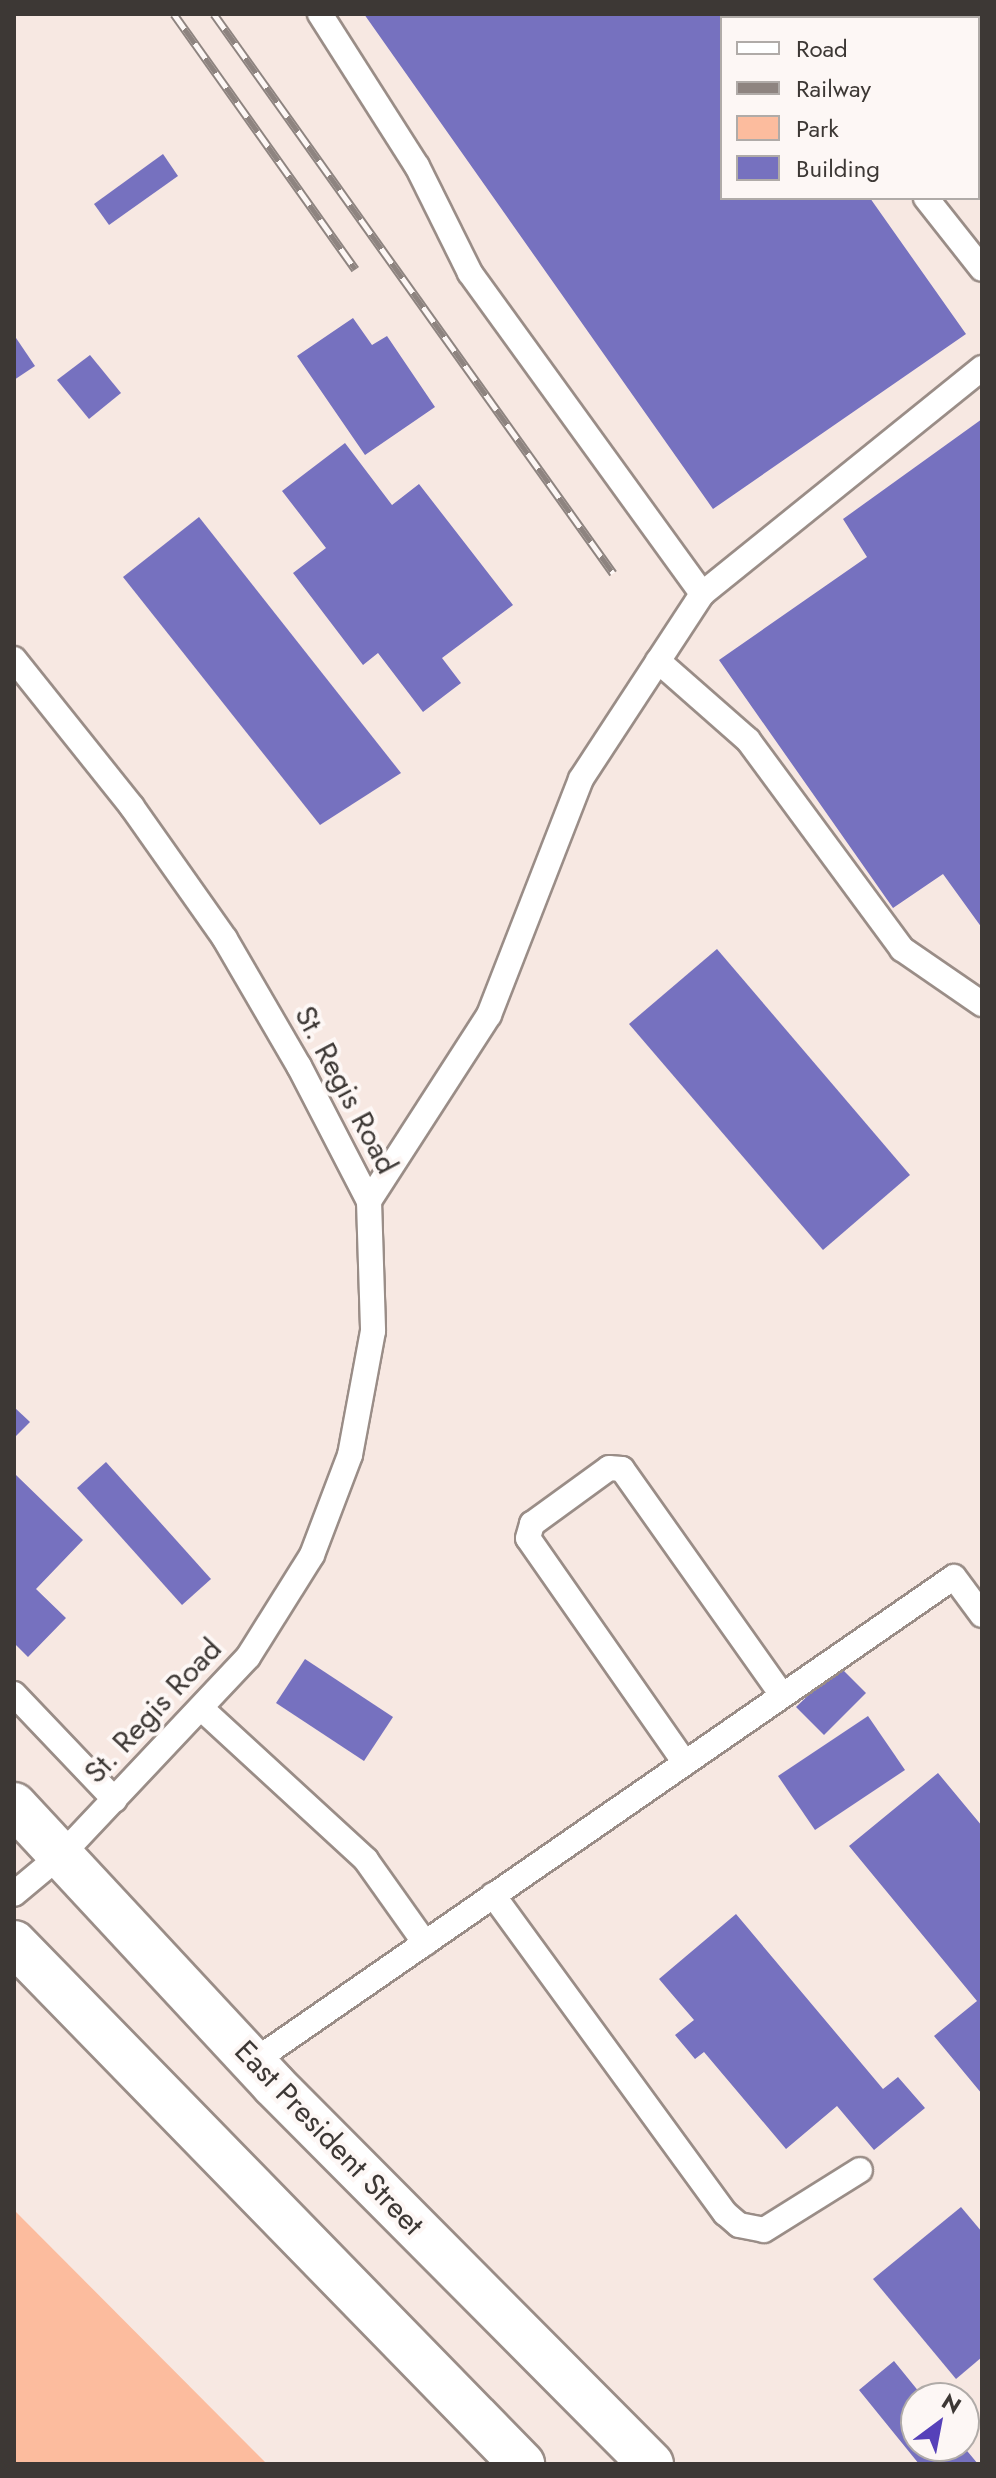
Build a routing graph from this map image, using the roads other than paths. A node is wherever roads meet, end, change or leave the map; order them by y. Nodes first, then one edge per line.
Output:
1 (320, 14) edge
2 (928, 200) edge
3 (982, 269) edge
4 (982, 368) edge
5 (702, 594) junction
6 (14, 659) edge
7 (658, 661) junction
8 (982, 1004) edge
9 (369, 1201) junction
10 (982, 1615) edge
11 (14, 1694) edge
12 (782, 1695) junction
13 (202, 1709) junction
14 (685, 1763) junction
15 (115, 1800) junction
16 (14, 1805) edge
17 (63, 1853) junction
18 (14, 1894) edge
19 (493, 1895) junction
20 (14, 1943) edge
21 (425, 1943) junction
22 (253, 2062) junction
23 (860, 2170) dead end
24 (522, 2464) edge
25 (651, 2464) edge

1 - 5 lane
2 - 3 lane
4 - 5 lane
5 - 7 lane
6 - 9 lane, St. Regis Road
7 - 8 lane
7 - 9 lane
9 - 13 lane, St. Regis Road
10 - 12 lane
11 - 15 lane
12 - 14 lane
12 - 14 lane
13 - 15 lane, St. Regis Road
13 - 21 lane
14 - 19 lane
15 - 17 lane, St. Regis Road
16 - 17 main road, East President Street
17 - 18 lane, St. Regis Road
17 - 22 main road, East President Street
19 - 21 lane
19 - 23 lane
20 - 24 main road
21 - 22 lane
22 - 25 main road, East President Street

